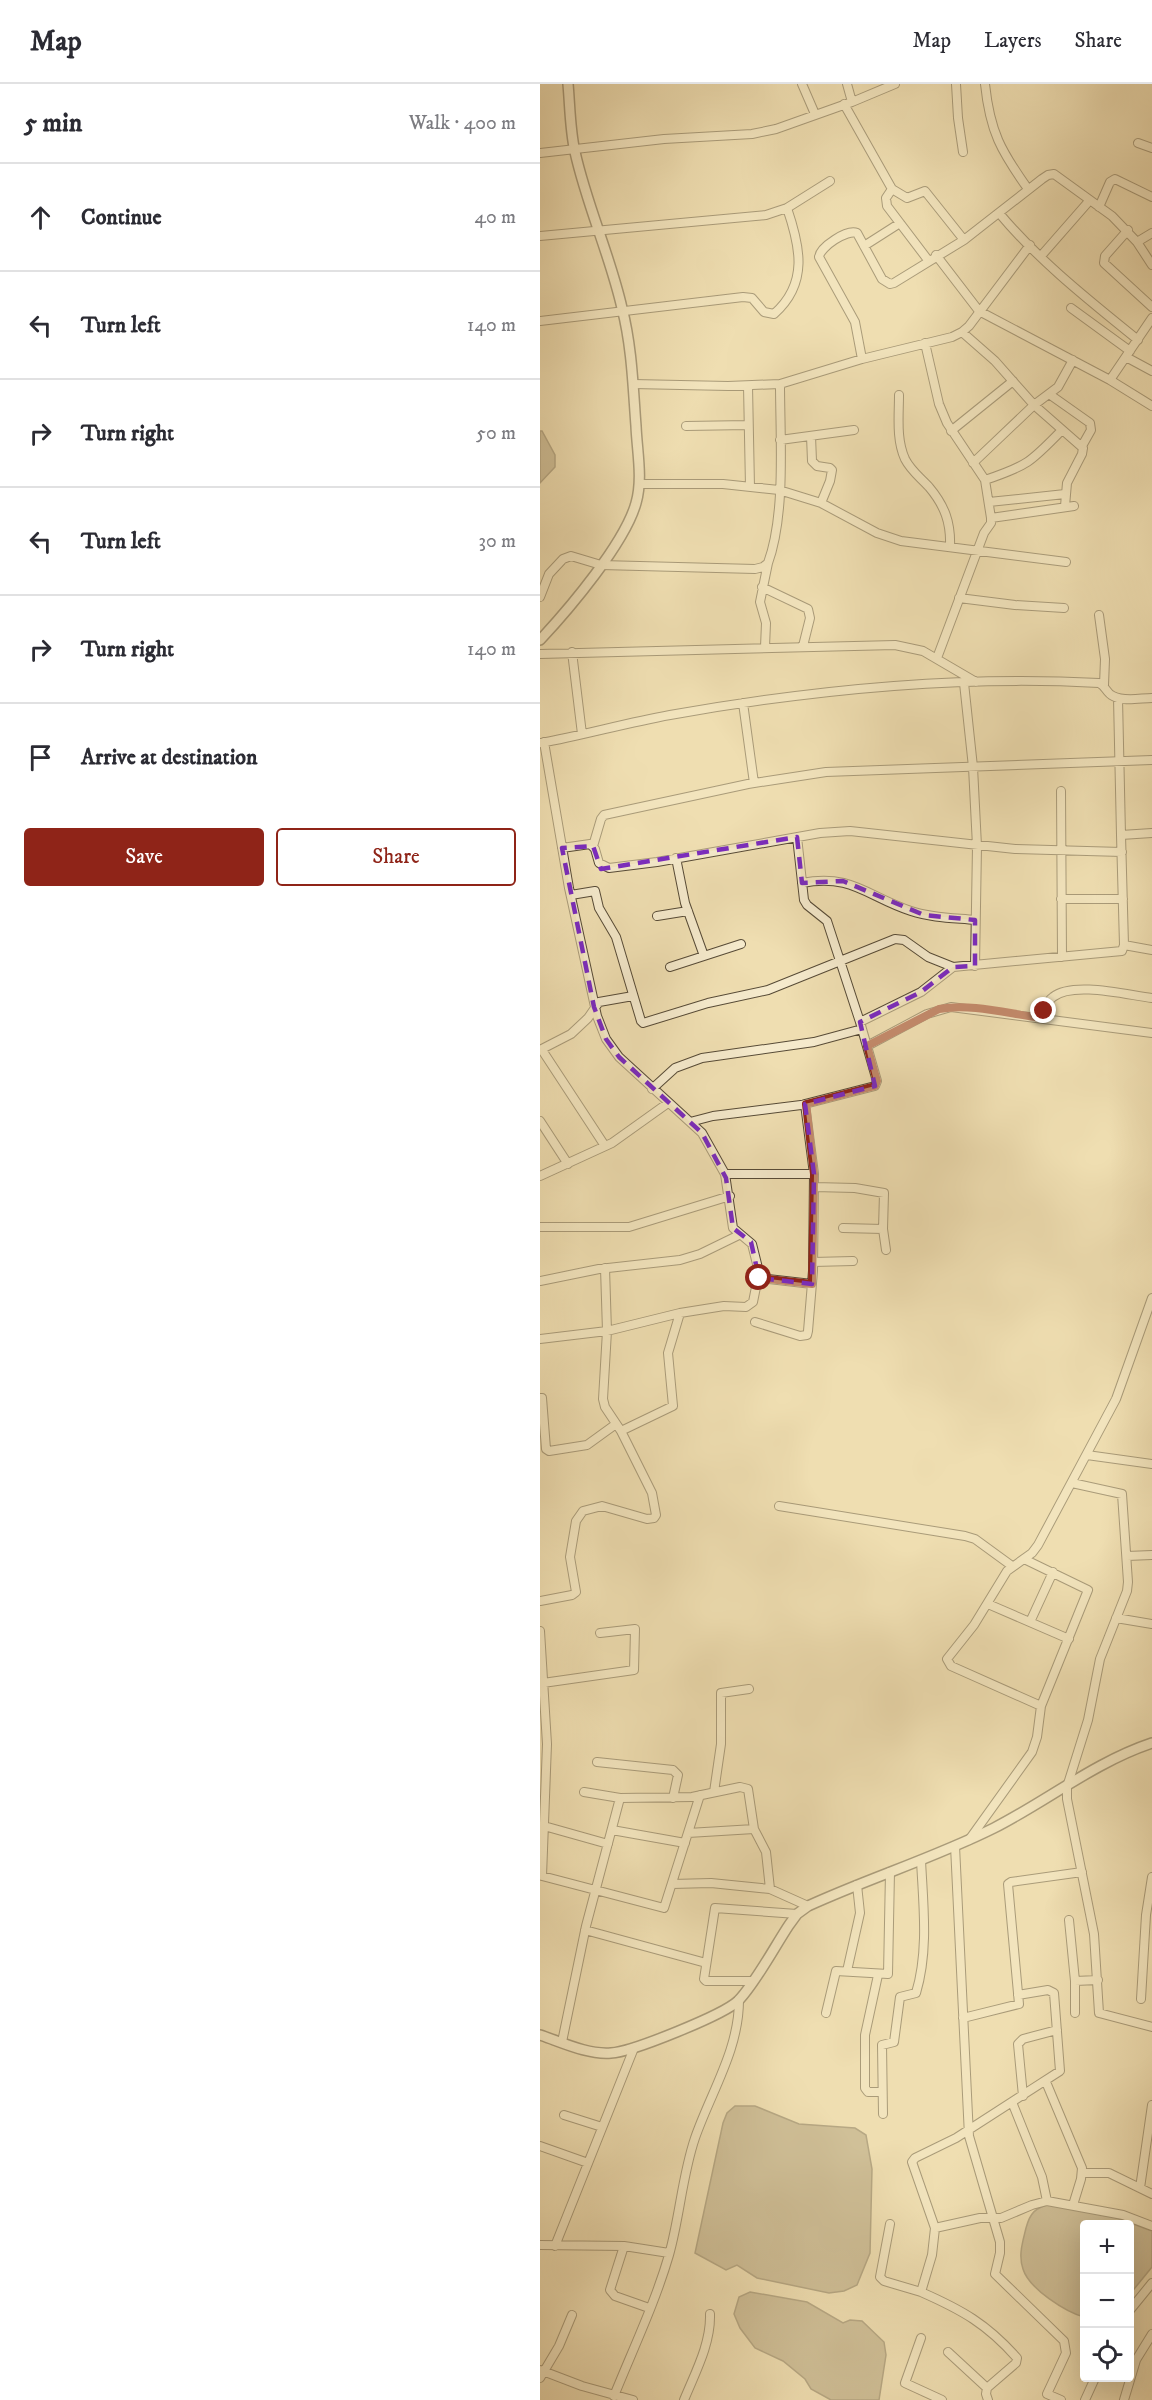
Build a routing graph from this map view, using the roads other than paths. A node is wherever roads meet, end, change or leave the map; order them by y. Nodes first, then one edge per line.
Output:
1 (568, 84) edge
2 (802, 84) edge
3 (847, 84) edge
4 (895, 84) edge
5 (956, 84) edge
6 (986, 84) edge
7 (880, 87) edge
8 (848, 103) junction
9 (815, 114) junction
10 (1138, 143) dead end
11 (1152, 148) edge
12 (574, 149) junction
13 (963, 152) dead end
14 (540, 153) edge
15 (830, 181) dead end
16 (892, 189) junction
17 (1028, 189) junction
18 (1152, 197) edge
19 (1090, 200) junction
20 (1099, 207) junction
21 (788, 208) junction
22 (999, 213) junction
23 (900, 223) junction
24 (597, 230) junction
25 (1128, 230) junction
26 (1152, 233) edge
27 (540, 236) edge
28 (964, 240) junction
29 (1137, 242) junction
30 (1030, 245) junction
31 (864, 246) junction
32 (936, 255) junction
33 (1041, 256) junction
34 (928, 260) junction
35 (1152, 265) edge
36 (1152, 307) edge
37 (1071, 308) dead end
38 (623, 311) junction
39 (979, 311) junction
40 (1152, 318) edge
41 (540, 321) edge
42 (962, 332) junction
43 (1138, 340) junction
44 (925, 343) junction
45 (1128, 354) junction
46 (862, 359) junction
47 (1073, 360) junction
48 (1152, 371) edge
49 (1110, 380) junction
50 (1013, 381) junction
51 (633, 384) junction
52 (780, 384) junction
53 (748, 386) junction
54 (1049, 394) junction
55 (899, 395) dead end
56 (1034, 405) junction
57 (1152, 406) edge
58 (748, 425) junction
59 (686, 426) dead end
60 (854, 430) dead end
61 (951, 430) junction
62 (1061, 431) junction
63 (811, 436) junction
64 (780, 440) junction
65 (1082, 446) junction
66 (973, 463) junction
67 (985, 480) junction
68 (639, 484) junction
69 (750, 487) junction
70 (779, 490) junction
71 (1065, 494) junction
72 (989, 502) junction
73 (821, 503) junction
74 (990, 518) junction
75 (950, 547) junction
76 (978, 551) junction
77 (1066, 562) dead end
78 (768, 563) junction
79 (600, 565) junction
80 (762, 587) junction
81 (540, 597) edge
82 (958, 598) junction
83 (1064, 608) dead end
84 (1099, 615) dead end
85 (541, 638) edge
86 (803, 646) junction
87 (765, 647) junction
88 (572, 652) junction
89 (540, 654) edge
90 (937, 658) junction
91 (964, 683) junction
92 (977, 683) junction
93 (1104, 685) junction
94 (1118, 698) junction
95 (1152, 698) edge
96 (743, 703) junction
97 (582, 734) junction
98 (542, 743) edge
99 (1152, 760) edge
100 (1120, 762) junction
101 (973, 768) junction
102 (754, 783) junction
103 (1060, 792) dead end
104 (1152, 833) edge
105 (1121, 835) junction
106 (796, 837) junction
107 (593, 846) junction
108 (977, 846) junction
109 (562, 848) junction
110 (1060, 851) junction
111 (1122, 852) junction
112 (676, 858) junction
113 (802, 883) junction
114 (571, 895) junction
115 (1061, 899) junction
116 (1123, 899) junction
117 (688, 911) junction
118 (657, 916) dead end
119 (975, 920) junction
120 (741, 944) dead end
121 (1124, 945) junction
122 (1152, 950) edge
123 (704, 956) junction
124 (1062, 957) junction
125 (842, 962) junction
126 (975, 966) junction
127 (670, 967) dead end
128 (953, 967) junction
129 (633, 996) junction
130 (1152, 998) edge
131 (594, 1006) junction
132 (1042, 1018) junction
133 (861, 1026) junction
134 (1152, 1033) edge
135 (867, 1046) junction
136 (541, 1050) edge
137 (652, 1089) junction
138 (668, 1103) junction
139 (806, 1104) junction
140 (540, 1121) edge
141 (690, 1122) junction
142 (605, 1146) junction
143 (567, 1164) junction
144 (724, 1174) junction
145 (814, 1174) junction
146 (540, 1176) edge
147 (814, 1187) junction
148 (729, 1196) junction
149 (540, 1227) edge
150 (843, 1228) dead end
151 (883, 1229) junction
152 (740, 1235) junction
153 (886, 1250) dead end
154 (854, 1261) dead end
155 (813, 1262) junction
156 (605, 1268) junction
157 (759, 1278) junction
158 (540, 1281) edge
159 (812, 1284) junction
160 (1152, 1298) edge
161 (680, 1313) junction
162 (755, 1322) dead end
163 (608, 1331) junction
164 (540, 1339) edge
165 (540, 1398) edge
166 (619, 1427) junction
167 (1087, 1455) junction
168 (1152, 1464) edge
169 (1072, 1483) junction
170 (779, 1506) dead end
171 (1152, 1555) edge
172 (1127, 1556) junction
173 (1024, 1559) junction
174 (1012, 1566) junction
175 (1053, 1572) junction
176 (540, 1601) edge
177 (988, 1604) junction
178 (1116, 1618) junction
179 (1030, 1622) junction
180 (1152, 1624) edge
181 (540, 1631) edge
182 (600, 1633) dead end
183 (1069, 1639) junction
184 (543, 1683) junction
185 (749, 1689) dead end
186 (1041, 1706) junction
187 (1152, 1743) edge
188 (597, 1762) dead end
189 (1067, 1787) junction
190 (584, 1792) dead end
191 (714, 1792) junction
192 (700, 1795) junction
193 (620, 1798) junction
194 (673, 1798) junction
195 (544, 1826) junction
196 (754, 1829) junction
197 (612, 1830) junction
198 (688, 1833) junction
199 (969, 1840) junction
200 (685, 1843) junction
201 (542, 1844) edge
202 (608, 1844) junction
203 (955, 1846) junction
204 (921, 1860) junction
205 (890, 1872) junction
206 (1082, 1872) junction
207 (1152, 1877) edge
208 (672, 1884) junction
209 (857, 1885) junction
210 (770, 1889) junction
211 (595, 1892) junction
212 (1150, 1895) edge
213 (808, 1906) junction
214 (798, 1914) junction
215 (1069, 1920) dead end
216 (585, 1930) junction
217 (706, 1963) junction
218 (847, 1971) junction
219 (878, 1974) junction
220 (1098, 1980) junction
221 (1075, 1981) junction
222 (752, 1982) junction
223 (1018, 1995) junction
224 (739, 2000) junction
225 (1142, 2000) dead end
226 (826, 2013) dead end
227 (1075, 2013) dead end
228 (963, 2018) junction
229 (1152, 2027) edge
230 (1057, 2030) junction
231 (540, 2035) edge
232 (562, 2042) junction
233 (634, 2048) junction
234 (1046, 2082) junction
235 (882, 2092) junction
236 (1023, 2096) junction
237 (1012, 2102) junction
238 (1152, 2105) edge
239 (882, 2114) dead end
240 (564, 2115) dead end
241 (602, 2127) junction
242 (968, 2129) junction
243 (540, 2146) edge
244 (588, 2163) junction
245 (1082, 2173) junction
246 (1140, 2188) junction
247 (1152, 2194) edge
248 (1047, 2201) junction
249 (1072, 2205) junction
250 (993, 2217) junction
251 (890, 2224) dead end
252 (1152, 2226) edge
253 (934, 2228) junction
254 (540, 2246) edge
255 (555, 2246) junction
256 (624, 2246) junction
257 (669, 2253) junction
258 (1152, 2283) edge
259 (921, 2292) junction
260 (1134, 2305) edge
261 (649, 2308) junction
262 (710, 2314) dead end
263 (572, 2315) dead end
264 (1151, 2336) edge
265 (921, 2338) dead end
266 (948, 2352) dead end
267 (542, 2373) edge
268 (1093, 2382) edge
269 (987, 2388) junction
270 (614, 2396) junction
271 (633, 2400) edge
272 (684, 2400) edge
273 (942, 2400) edge
274 (988, 2400) edge
275 (1061, 2400) edge
276 (1085, 2400) edge
277 (1124, 2400) edge

1 - 12 street
2 - 9 street
3 - 8 street
4 - 7 street
5 - 13 street
6 - 17 street
7 - 8 street
8 - 9 street
8 - 16 street
9 - 12 street
10 - 11 street
12 - 14 street
12 - 24 street
15 - 21 street
16 - 23 street
16 - 28 street
17 - 19 street
17 - 22 street
18 - 20 street
19 - 20 street
19 - 33 street
20 - 25 street
21 - 24 street
21 - 38 street
22 - 28 street
22 - 30 street
23 - 31 street
23 - 34 street
24 - 27 street
24 - 38 street
25 - 29 street
25 - 36 street
26 - 29 street
28 - 32 street
29 - 35 street
30 - 33 street
30 - 39 street
31 - 34 street
31 - 46 street
32 - 34 street
32 - 39 street
33 - 43 street
37 - 45 street
38 - 41 street
38 - 51 street
39 - 42 street
39 - 47 street
40 - 43 street
42 - 44 street
42 - 50 street
43 - 45 street
44 - 46 street
44 - 61 street
45 - 48 street
45 - 49 street
46 - 52 street
47 - 49 street
47 - 54 street
49 - 57 street
50 - 56 street
50 - 61 street
51 - 53 street
51 - 68 street
52 - 53 street
52 - 64 street
53 - 58 street
54 - 56 street
54 - 65 street
55 - 75 street
56 - 62 street
56 - 66 street
58 - 59 street
58 - 69 street
60 - 63 street
61 - 66 street
62 - 65 street
62 - 67 street
63 - 64 street
63 - 73 street
64 - 70 street
65 - 71 street
66 - 67 street
67 - 72 street
68 - 69 street
68 - 79 street
69 - 70 street
70 - 73 street
70 - 78 street
71 - 72 street
71 - 74 street
72 - 74 street
73 - 75 street
74 - 76 street
75 - 76 street
76 - 77 street
76 - 82 street
78 - 79 street
78 - 80 street
79 - 81 street
79 - 85 street
80 - 86 street
80 - 87 street
82 - 83 street
82 - 90 street
84 - 93 street
86 - 87 street
86 - 90 street
87 - 88 street
88 - 89 street
88 - 97 street
90 - 92 street
91 - 92 street
91 - 96 street
91 - 101 street
92 - 93 street
93 - 94 street
94 - 95 street
94 - 100 street
96 - 97 street
96 - 102 street
97 - 98 street
98 - 109 street
99 - 100 street
100 - 101 street
100 - 105 street
101 - 102 street
101 - 108 street
102 - 107 street
103 - 110 street
104 - 105 street
105 - 111 street
106 - 108 street
106 - 112 street
106 - 113 street
107 - 109 street
107 - 112 street
108 - 110 street
108 - 119 street
109 - 114 street
110 - 111 street
110 - 115 street
111 - 116 street
112 - 117 street
113 - 119 street
113 - 125 street
114 - 129 street
114 - 131 street
115 - 116 street
115 - 124 street
116 - 121 street
117 - 118 street
117 - 123 street
119 - 126 street
120 - 123 street
121 - 122 street
121 - 124 street
123 - 127 street
124 - 126 street
125 - 128 street
125 - 129 street
125 - 133 street
126 - 128 street
128 - 133 street
129 - 131 street
130 - 132 street
131 - 136 street
131 - 137 street
132 - 134 street
132 - 135 street
133 - 135 street
133 - 137 street
135 - 139 street
136 - 142 street
137 - 138 street
138 - 141 street
138 - 142 street
139 - 141 street
139 - 145 street
140 - 143 street
141 - 144 street
142 - 143 street
143 - 146 street
144 - 145 street
144 - 148 street
145 - 147 street
147 - 151 street
147 - 155 street
148 - 149 street
148 - 152 street
150 - 151 street
151 - 153 street
152 - 156 street
152 - 157 street
154 - 155 street
155 - 159 street
156 - 158 street
156 - 163 street
157 - 159 street
157 - 161 street
159 - 162 street
160 - 167 street
161 - 163 street
161 - 166 street
163 - 164 street
163 - 166 street
165 - 166 street
166 - 176 street
167 - 168 street
167 - 169 street
169 - 172 street
169 - 173 street
170 - 174 street
171 - 172 street
172 - 178 street
173 - 174 street
173 - 175 street
174 - 177 street
175 - 179 street
175 - 183 street
177 - 179 street
177 - 186 street
178 - 180 street
178 - 189 street
179 - 183 street
181 - 184 street
182 - 184 street
183 - 186 street
184 - 195 street
185 - 191 street
186 - 199 street
187 - 189 street
188 - 194 street
189 - 199 street
189 - 206 street
190 - 193 street
191 - 192 street
191 - 196 street
192 - 194 street
192 - 198 street
193 - 194 street
193 - 197 street
195 - 201 street
195 - 202 street
196 - 198 street
196 - 210 street
197 - 200 street
197 - 202 street
198 - 200 street
199 - 203 street
200 - 208 street
201 - 211 street
202 - 211 street
203 - 204 street
203 - 228 street
204 - 205 street
204 - 235 street
205 - 209 street
205 - 219 street
206 - 220 street
206 - 223 street
207 - 212 street
208 - 210 street
208 - 211 street
209 - 213 street
209 - 218 street
210 - 213 street
211 - 216 street
212 - 225 street
213 - 214 street
214 - 217 street
214 - 222 street
215 - 221 street
216 - 217 street
216 - 232 street
217 - 222 street
218 - 219 street
218 - 226 street
219 - 235 street
220 - 221 street
220 - 229 street
221 - 227 street
222 - 224 street
223 - 228 street
223 - 230 street
224 - 233 street
224 - 257 street
228 - 242 street
230 - 234 street
230 - 236 street
231 - 232 street
232 - 233 street
233 - 241 street
234 - 236 street
234 - 245 street
235 - 239 street
236 - 237 street
237 - 242 street
237 - 248 street
238 - 246 street
240 - 241 street
241 - 244 street
242 - 250 street
242 - 253 street
243 - 244 street
244 - 255 street
245 - 246 street
245 - 249 street
246 - 247 street
248 - 249 street
248 - 250 street
249 - 252 street
250 - 253 street
250 - 275 street
251 - 259 street
253 - 259 street
254 - 255 street
255 - 256 street
256 - 257 street
256 - 261 street
257 - 261 street
258 - 260 street
259 - 269 street
261 - 270 street
262 - 272 street
263 - 267 street
264 - 277 street
265 - 273 street
266 - 269 street
267 - 270 street
268 - 276 street
269 - 274 street
270 - 271 street

